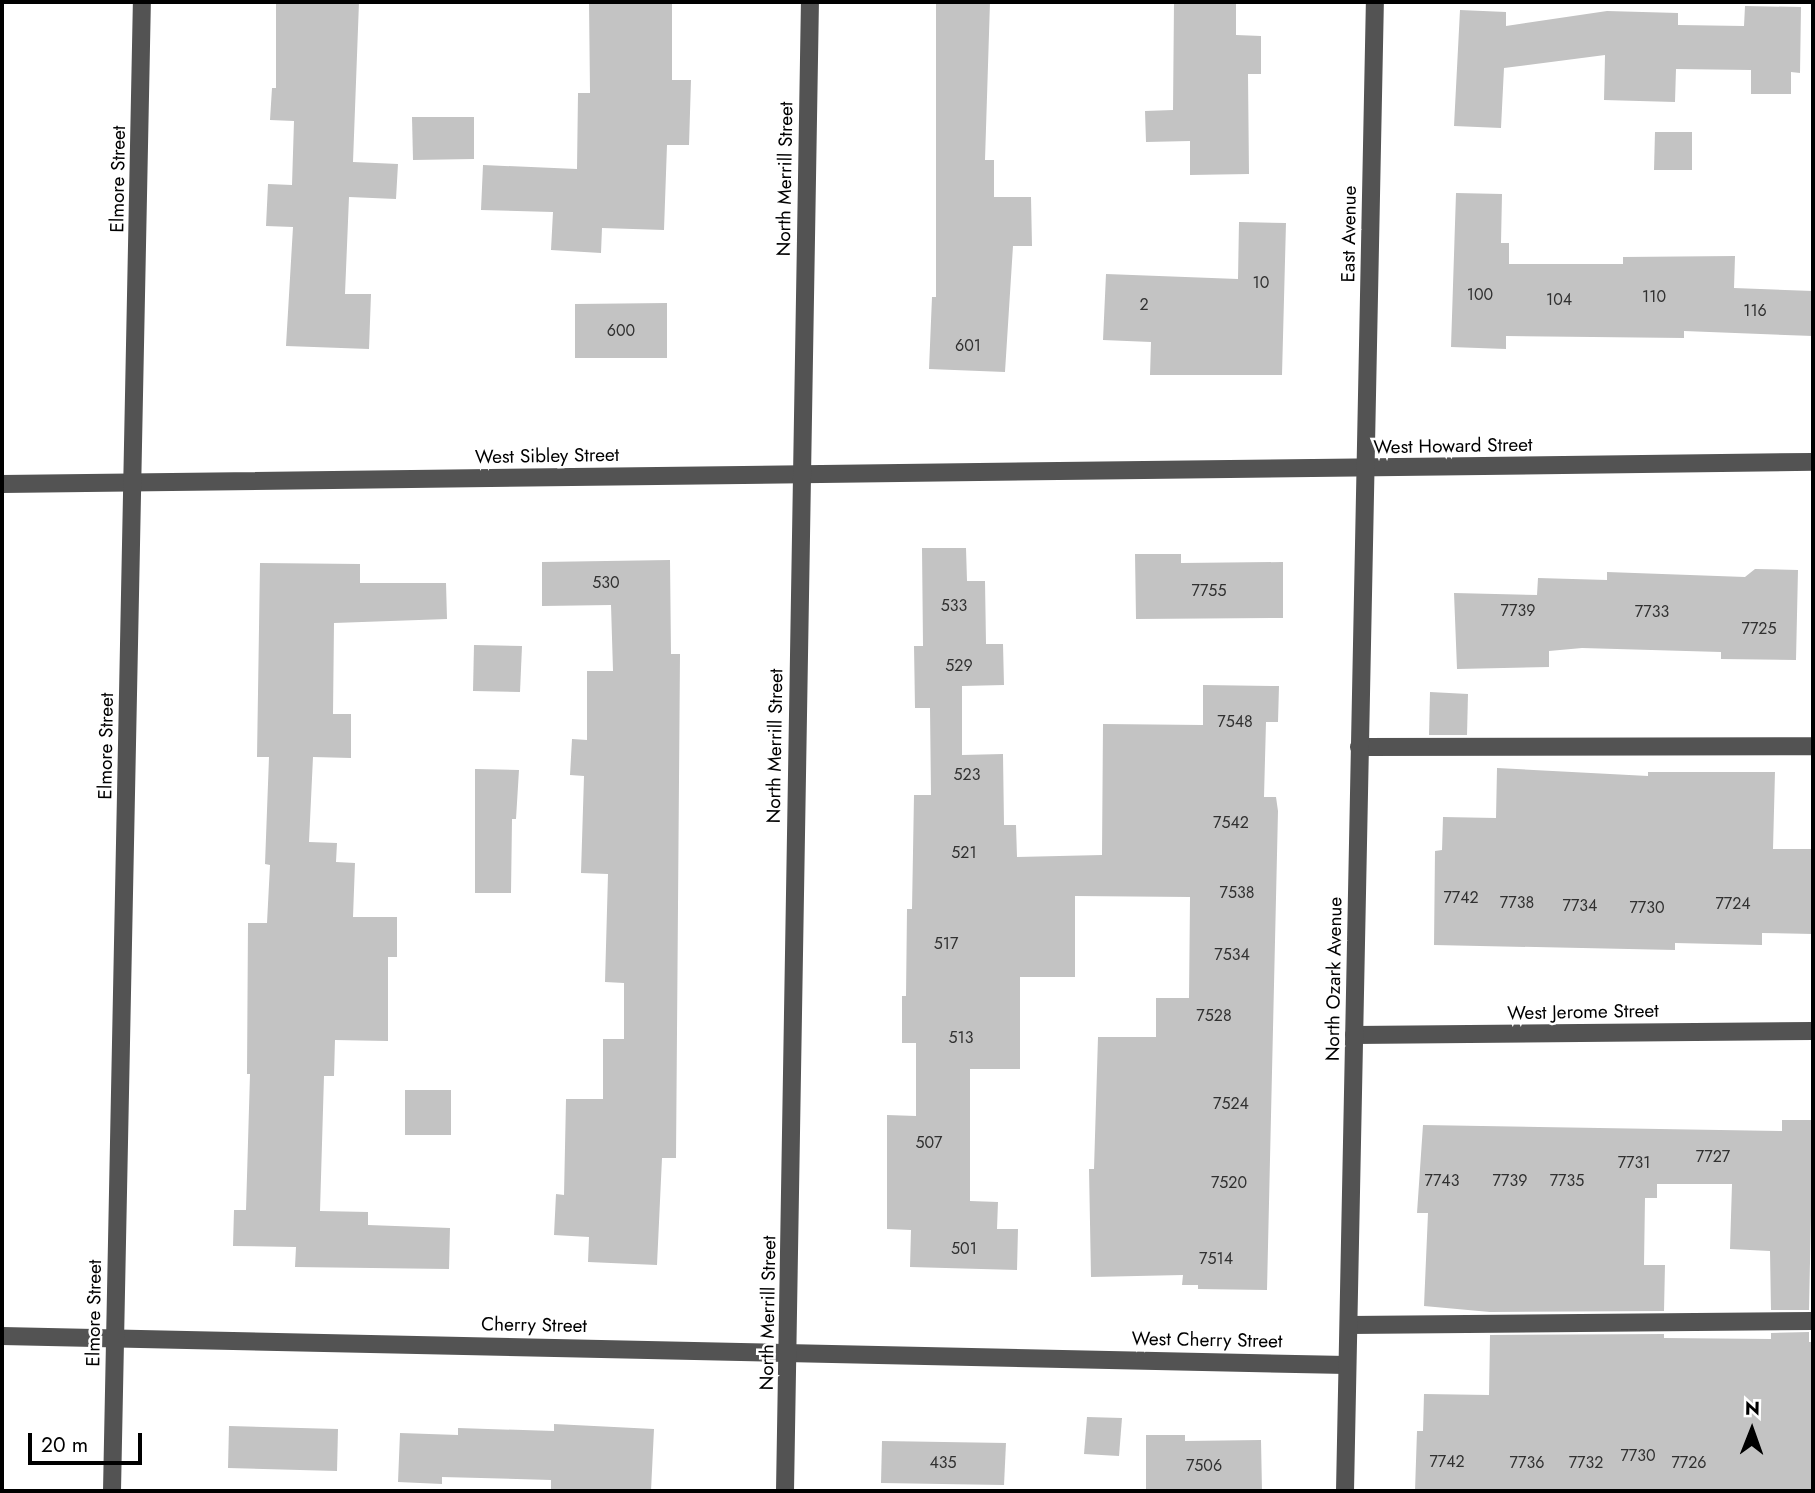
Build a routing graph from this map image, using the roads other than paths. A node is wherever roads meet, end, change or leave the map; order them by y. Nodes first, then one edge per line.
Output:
1 (142, 2) edge
2 (810, 2) edge
3 (1375, 2) edge
4 (1813, 462) edge
5 (1364, 468) junction
6 (1093, 470) joint
7 (799, 473) junction
8 (132, 482) junction
9 (2, 484) edge
10 (1813, 746) edge
11 (1359, 747) junction
12 (1813, 1031) edge
13 (1354, 1035) junction
14 (1813, 1321) edge
15 (1349, 1325) junction
16 (2, 1336) edge
17 (115, 1338) junction
18 (788, 1351) junction
19 (1066, 1358) joint
20 (1347, 1365) junction
21 (112, 1491) edge
22 (785, 1491) edge
23 (1345, 1491) edge

1 - 8 street, Elmore Street
2 - 7 street, North Merrill Street
3 - 5 street, East Avenue
4 - 5 street, West Howard Street
5 - 6 street, West Howard Street
5 - 11 street, North Ozark Avenue
6 - 7 street, West Sibley Street
7 - 8 street, West Sibley Street
7 - 18 street, North Merrill Street
8 - 9 street, West Sibley Street
8 - 17 street, Elmore Street
10 - 11 street
11 - 13 street, North Ozark Avenue
12 - 13 street, West Jerome Street
13 - 15 street, North Ozark Avenue
14 - 15 street
15 - 20 street, North Ozark Avenue
16 - 17 street, Cherry Street
17 - 18 street, Cherry Street
17 - 21 street, Elmore Street
18 - 19 street, Cherry Street
18 - 22 street, North Merrill Street
19 - 20 street, West Cherry Street
20 - 23 street, North Ozark Avenue

